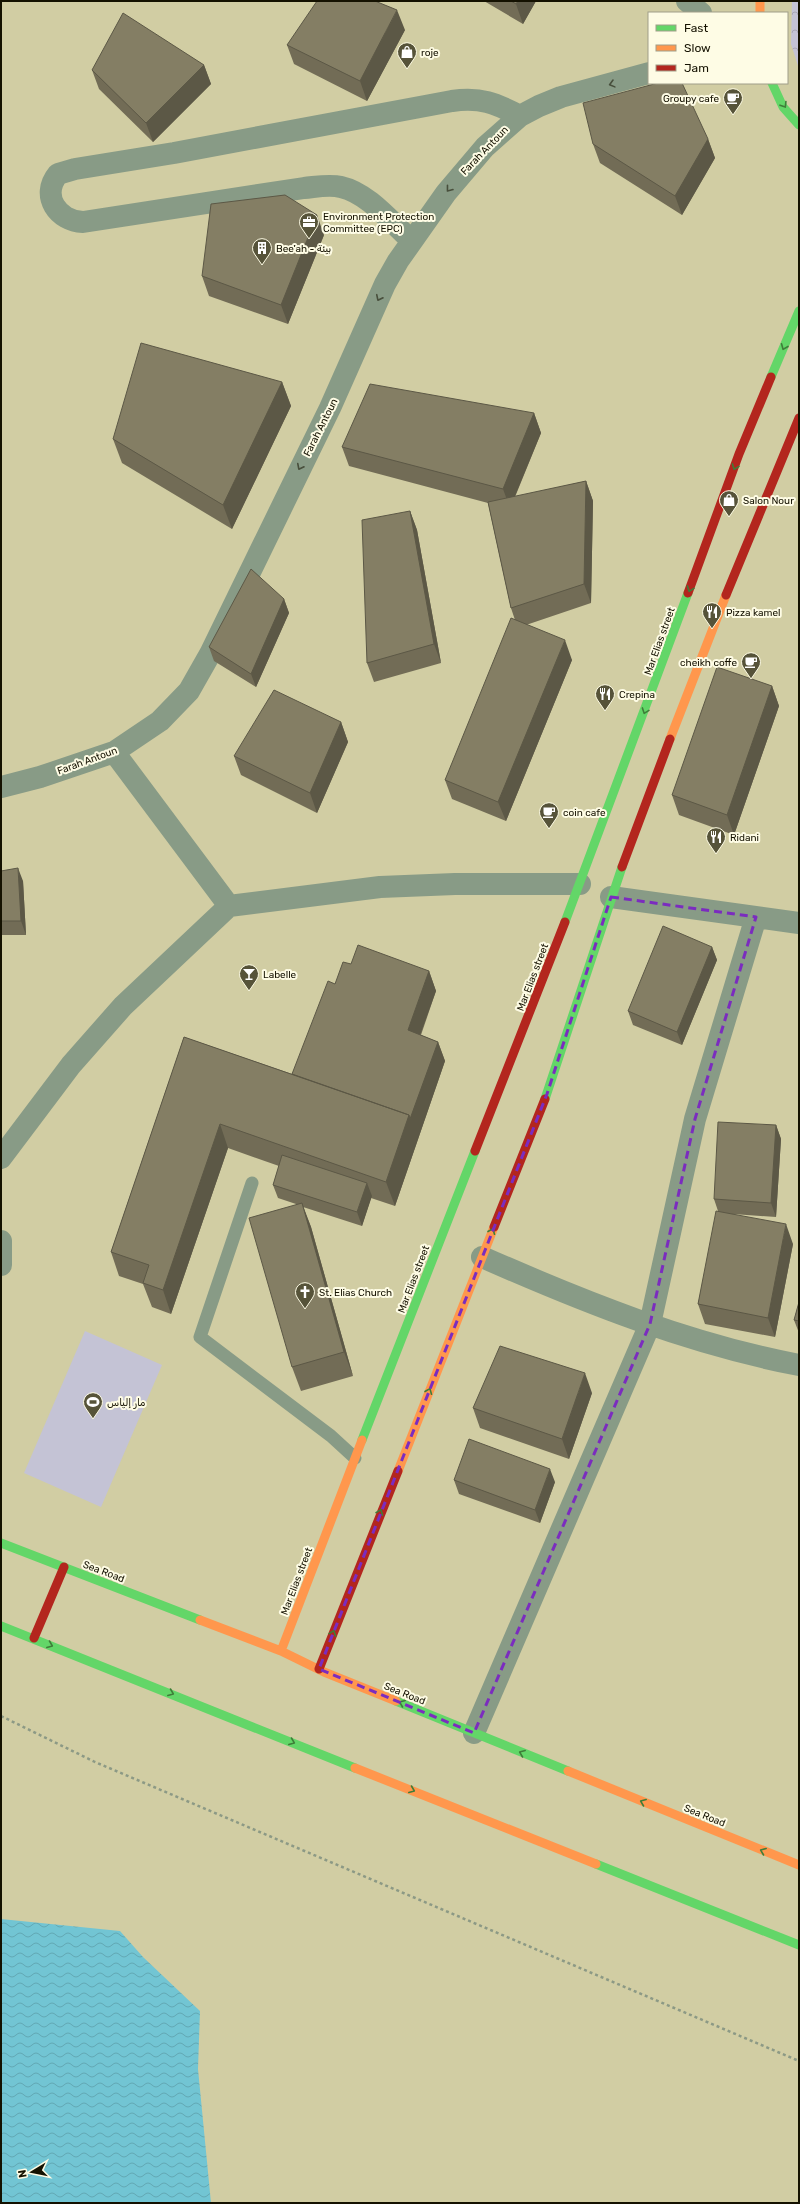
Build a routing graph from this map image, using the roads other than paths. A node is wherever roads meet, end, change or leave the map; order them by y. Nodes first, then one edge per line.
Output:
1 (687, 1) edge
2 (760, 1) edge
3 (699, 12) edge
4 (760, 12) edge
5 (648, 73) edge
6 (772, 84) edge
7 (520, 116) junction
8 (799, 125) edge
9 (412, 241) junction
10 (799, 311) edge
11 (799, 418) edge
12 (114, 752) junction
13 (1, 787) edge
14 (580, 884) junction
15 (611, 897) junction
16 (229, 906) junction
17 (756, 917) junction
18 (799, 923) edge
19 (1, 1158) edge
20 (252, 1183) dead end
21 (1, 1241) edge
22 (482, 1257) junction
23 (1, 1265) edge
24 (650, 1324) junction
25 (799, 1365) edge
26 (355, 1458) junction
27 (1, 1543) edge
28 (64, 1567) junction
29 (1, 1626) edge
30 (34, 1638) junction
31 (281, 1651) junction
32 (319, 1669) junction
33 (474, 1733) junction
34 (799, 1866) edge
35 (799, 1945) edge

1 - 3 street
2 - 4 main road
5 -> 7 street, Farah Antoun
6 -> 8 main road
7 -> 9 street, Farah Antoun
7 - 9 street
9 -> 12 street, Farah Antoun
10 -> 14 main road, Mar Elias street
11 - 15 main road
12 - 13 street, Farah Antoun
12 - 16 street
14 - 16 street
14 - 26 main road, Mar Elias street
15 - 17 street
22 -> 15 main road
16 - 19 street
17 - 18 street
17 - 24 street
20 - 26 lane
21 - 23 street
22 - 24 street
32 -> 22 main road
24 - 25 street
24 - 33 street
26 - 31 main road, Mar Elias street
27 - 28 main road, Sea Road
28 - 30 main road
28 - 31 main road, Sea Road
29 - 30 main road
30 -> 35 main road
31 - 32 main road, Sea Road
33 -> 32 main road, Sea Road
34 -> 33 main road, Sea Road

